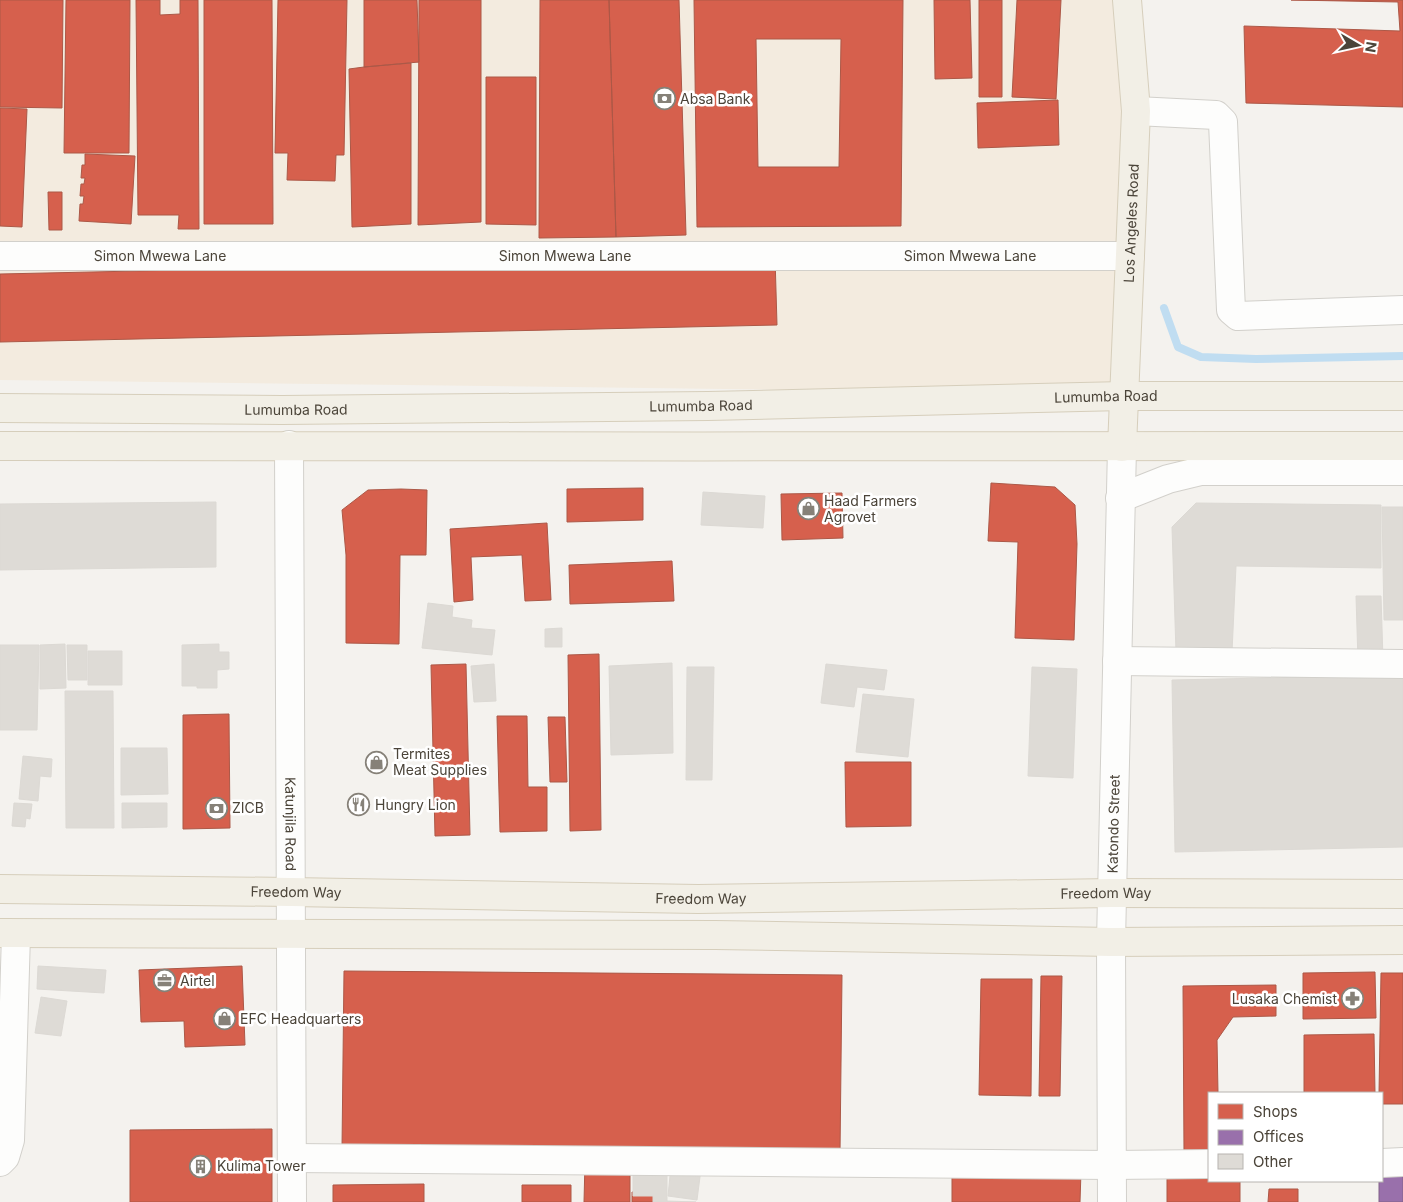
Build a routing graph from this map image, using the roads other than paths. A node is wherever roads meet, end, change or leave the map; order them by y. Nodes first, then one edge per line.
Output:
1 (1126, 0) edge
2 (1136, 111) junction
3 (0, 256) edge
4 (1130, 256) junction
5 (1403, 310) edge
6 (1124, 396) junction
7 (1403, 396) edge
8 (0, 408) edge
9 (290, 445) junction
10 (0, 446) edge
11 (1403, 446) edge
12 (1122, 447) junction
13 (1403, 471) edge
14 (1120, 498) junction
15 (1117, 661) junction
16 (1403, 664) edge
17 (0, 889) edge
18 (291, 892) junction
19 (1112, 894) junction
20 (1403, 894) edge
21 (8, 934) edge
22 (291, 935) junction
23 (1403, 940) edge
24 (1111, 942) junction
25 (292, 1158) junction
26 (0, 1162) edge
27 (1383, 1162) edge
28 (1403, 1162) edge
29 (1208, 1164) edge
30 (1112, 1166) junction
31 (292, 1202) edge
32 (1112, 1202) edge

1 - 2 main road, Los Angeles Road
2 - 4 main road, Los Angeles Road
2 - 5 street
3 - 4 street, Simon Mwewa Lane
4 - 6 main road, Los Angeles Road
6 - 7 main road, Lumumba Road
6 - 8 main road, Lumumba Road
6 - 12 main road, Los Angeles Road
9 - 10 main road
9 - 12 main road
9 - 18 street, Katunjila Road
11 - 12 main road
12 - 14 street, Katondo Street
13 - 14 street
14 - 15 street, Katondo Street
15 - 16 street
15 - 19 street, Katondo Street
17 - 18 main road, Freedom Way
18 - 19 main road, Freedom Way
18 - 22 street, Katunjila Road
19 - 20 main road, Freedom Way
19 - 24 street, Katondo Street
21 - 22 main road
21 - 26 street
22 - 24 main road
22 - 25 street, Katunjila Road
23 - 24 main road
24 - 30 street, Katondo Street
25 - 30 street
25 - 31 street, Katunjila Road
27 - 28 street
29 - 30 street
30 - 32 street, Katondo Street

